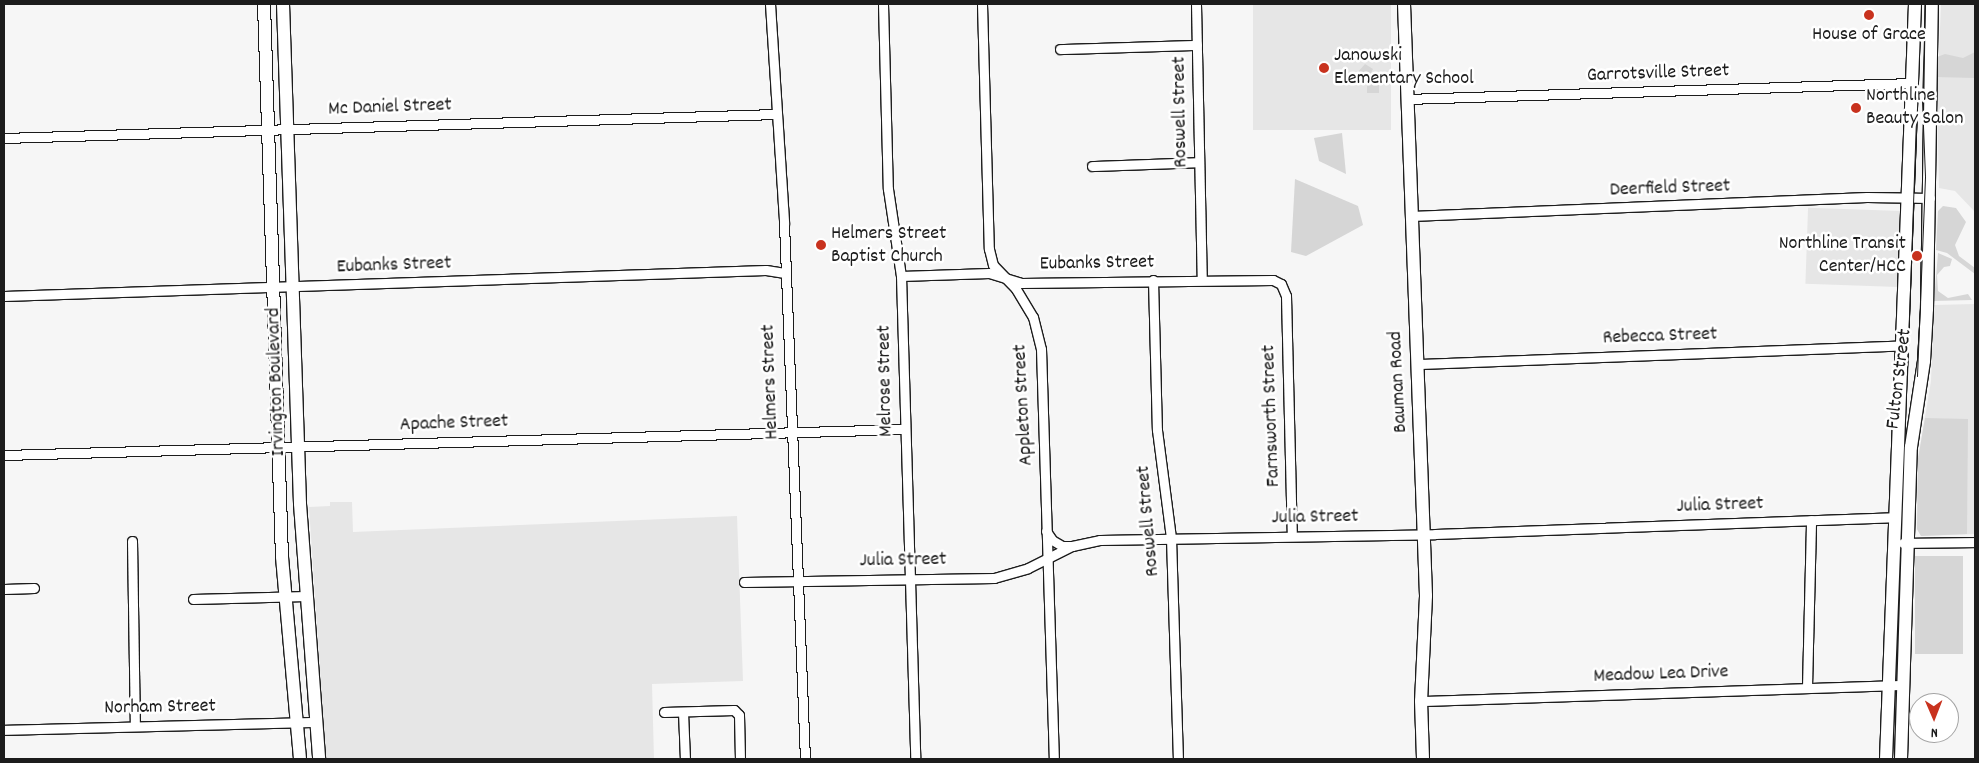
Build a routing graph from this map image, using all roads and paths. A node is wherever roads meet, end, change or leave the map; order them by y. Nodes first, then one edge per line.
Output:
1 (264, 4) edge
2 (283, 4) edge
3 (770, 4) edge
4 (883, 4) edge
5 (982, 4) edge
6 (1196, 4) edge
7 (1404, 4) edge
8 (1914, 4) edge
9 (1932, 4) edge
10 (1197, 45) junction
11 (1060, 49) dead end
12 (1912, 83) junction
13 (1406, 99) junction
14 (777, 114) junction
15 (287, 130) junction
16 (267, 131) junction
17 (4, 138) edge
18 (1199, 162) junction
19 (1092, 166) dead end
20 (1908, 198) junction
21 (1930, 198) junction
22 (1411, 216) junction
23 (991, 269) junction
24 (785, 273) junction
25 (901, 276) junction
26 (1153, 280) junction
27 (1202, 280) junction
28 (1018, 286) junction
29 (293, 287) junction
30 (272, 288) junction
31 (4, 296) edge
32 (1286, 296) joint
33 (1903, 345) junction
34 (1418, 364) junction
35 (1899, 397) junction
36 (1918, 398) junction
37 (905, 429) junction
38 (790, 431) junction
39 (298, 447) junction
40 (279, 448) junction
41 (4, 455) edge
42 (1894, 517) junction
43 (1811, 520) junction
44 (1046, 530) junction
45 (1424, 534) junction
46 (1292, 536) junction
47 (1171, 538) junction
48 (132, 541) dead end
49 (1975, 542) edge
50 (1900, 544) junction
51 (1072, 546) junction
52 (1047, 559) junction
53 (911, 578) junction
54 (798, 581) junction
55 (744, 582) dead end
56 (34, 588) dead end
57 (4, 589) edge
58 (306, 596) junction
59 (285, 597) junction
60 (193, 599) dead end
61 (292, 673) junction
62 (1903, 685) junction
63 (1888, 686) junction
64 (1807, 687) junction
65 (314, 697) junction
66 (1421, 700) junction
67 (664, 712) dead end
68 (683, 712) junction
69 (317, 722) junction
70 (297, 723) junction
71 (135, 726) junction
72 (4, 730) edge
73 (300, 759) edge
74 (319, 759) edge
75 (685, 759) edge
76 (740, 759) edge
77 (805, 759) edge
78 (915, 759) edge
79 (1054, 759) edge
80 (1178, 759) edge
81 (1423, 759) edge
82 (1886, 759) edge
83 (1901, 759) edge

1 - 16 main road, Irvington Boulevard
2 - 15 main road, Irvington Boulevard
3 - 14 street, Helmers Street
4 - 25 street, Melrose Street
5 - 23 street
6 - 10 street, Roswell Street
7 - 13 main road, Bauman Road
8 - 12 main road, Fulton Street
9 - 21 main road, Fulton Street
10 - 11 street
10 - 18 street, Roswell Street
12 - 13 street, Garrotsville Street
12 - 20 main road, Fulton Street
13 - 22 main road, Bauman Road
14 - 15 street, Mc Daniel Street
14 - 24 street, Helmers Street
15 - 16 street, Mc Daniel Street
15 - 29 main road, Irvington Boulevard
16 - 17 street, Mc Daniel Street
16 - 30 main road, Irvington Boulevard
18 - 19 street
18 - 27 street, Roswell Street
20 - 21 street, Deerfield Street
20 - 22 street, Deerfield Street
20 - 33 main road, Fulton Street
21 - 36 main road, Fulton Street
22 - 34 main road, Bauman Road
23 - 25 street
23 - 28 street, Appleton Street
24 - 29 street, Eubanks Street
24 - 38 street, Helmers Street
25 - 37 street, Melrose Street
26 - 27 street, Eubanks Street
26 - 28 street, Eubanks Street
26 - 47 street, Roswell Street
27 - 32 street, Eubanks Street
28 - 44 street, Appleton Street
29 - 30 street, Eubanks Street
29 - 39 main road, Irvington Boulevard
30 - 31 street, Eubanks Street
30 - 40 main road, Irvington Boulevard
32 - 46 street, Farnsworth Street
33 - 34 street, Rebecca Street
33 - 35 main road, Fulton Street
34 - 45 main road, Bauman Road
35 - 36 main road
35 - 42 main road, Fulton Street
36 - 50 main road, Fulton Street
37 - 38 street, Apache Street
37 - 53 street, Melrose Street
38 - 39 street, Apache Street
38 - 54 street, Helmers Street
39 - 40 street, Apache Street
39 - 58 main road, Irvington Boulevard
40 - 41 street, Apache Street
40 - 59 main road, Irvington Boulevard
42 - 43 street, Julia Street
42 - 50 main road, Fulton Street
43 - 45 street, Julia Street
43 - 64 street
44 - 51 street
44 - 52 street, Appleton Street
45 - 46 street, Julia Street
45 - 66 main road, Bauman Road
46 - 47 street, Julia Street
47 - 51 street, Julia Street
47 - 80 street, Roswell Street
48 - 71 street
49 - 50 street
50 - 62 main road, Fulton Street
50 - 63 main road, Fulton Street
51 - 52 street, Julia Street
52 - 53 street, Julia Street
52 - 79 street, Appleton Street
53 - 54 street, Julia Street
53 - 78 street, Melrose Street
54 - 55 street, Julia Street
54 - 77 street, Helmers Street
56 - 57 street
58 - 59 street
58 - 65 main road, Irvington Boulevard
59 - 60 street
59 - 61 main road, Irvington Boulevard
61 - 65 main road
61 - 70 main road, Irvington Boulevard
62 - 63 street, Meadow Lea Drive
62 - 83 main road, Fulton Street
63 - 64 street, Meadow Lea Drive
63 - 82 main road, Fulton Street
64 - 66 street, Meadow Lea Drive
65 - 69 main road, Irvington Boulevard
66 - 81 main road, Bauman Road
67 - 68 street
68 - 75 street
68 - 76 street
69 - 70 street, Norham Street
69 - 74 main road, Irvington Boulevard
70 - 71 street, Norham Street
70 - 73 main road, Irvington Boulevard
71 - 72 street, Norham Street

